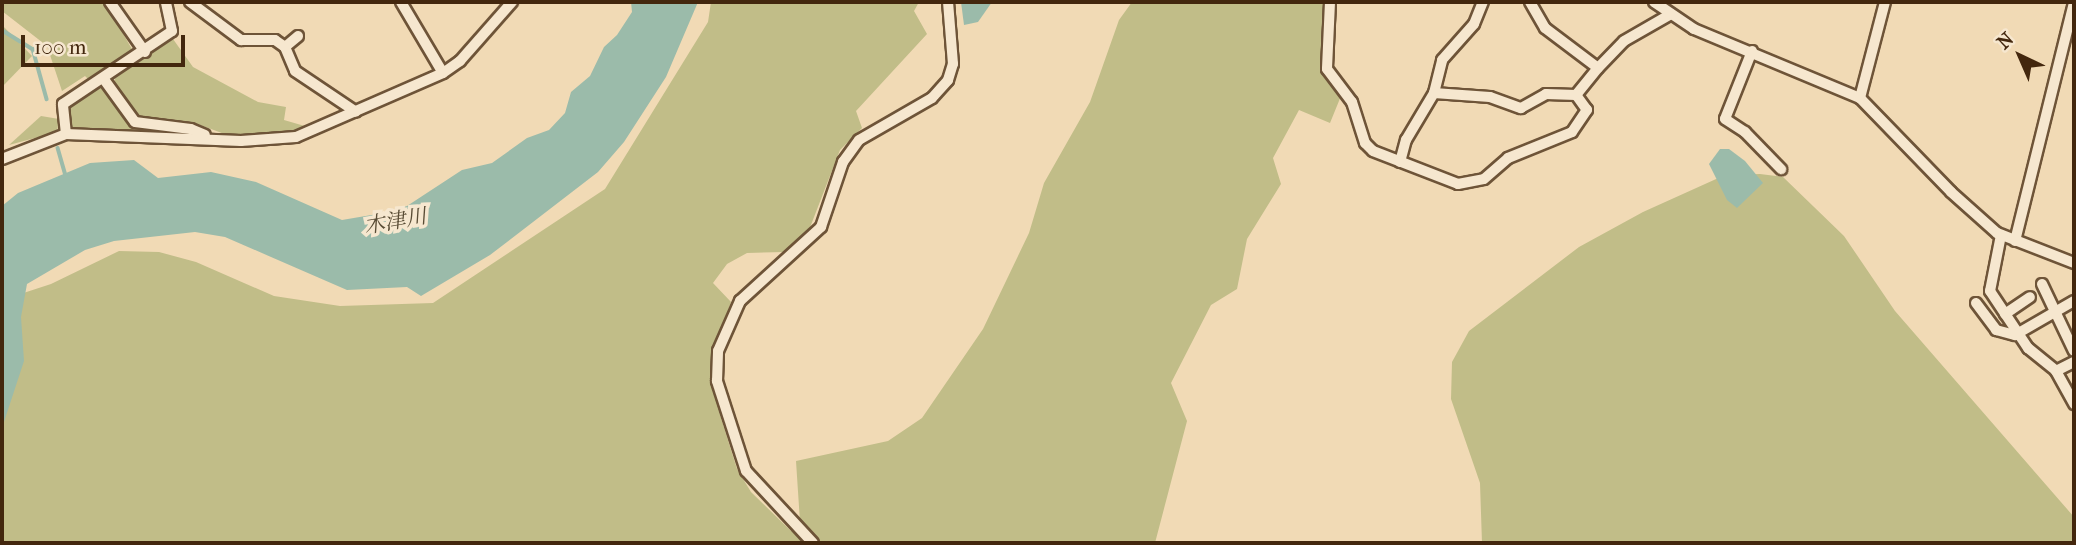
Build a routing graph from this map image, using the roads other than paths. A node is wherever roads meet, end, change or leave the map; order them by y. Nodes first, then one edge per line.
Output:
1 (110, 2) edge
2 (166, 2) edge
3 (190, 2) edge
4 (401, 2) edge
5 (512, 2) edge
6 (948, 2) edge
7 (1330, 2) edge
8 (1483, 2) edge
9 (1530, 2) edge
10 (1654, 2) edge
11 (1885, 2) edge
12 (2074, 2) edge
13 (1671, 14) junction
14 (298, 36) dead end
15 (285, 47) junction
16 (1752, 51) junction
17 (145, 52) junction
18 (1598, 68) junction
19 (443, 73) junction
20 (103, 78) junction
21 (1434, 93) junction
22 (1576, 95) junction
23 (1860, 98) junction
24 (356, 112) junction
25 (66, 134) junction
26 (210, 138) junction
27 (2, 159) edge
28 (1400, 162) junction
29 (1781, 170) dead end
30 (2001, 235) junction
31 (2015, 241) junction
32 (2074, 263) edge
33 (2042, 284) dead end
34 (2030, 297) dead end
35 (2074, 301) edge
36 (1976, 303) dead end
37 (2054, 311) junction
38 (2005, 314) junction
39 (2070, 331) edge
40 (2018, 335) junction
41 (2074, 352) edge
42 (2074, 362) edge
43 (2056, 371) junction
44 (2074, 404) edge
45 (813, 543) edge

1 - 17 street
2 - 17 street
3 - 15 street
4 - 19 street
5 - 19 street
6 - 45 street
7 - 28 street
8 - 21 street
9 - 18 street
10 - 13 street
11 - 23 street
12 - 31 street
13 - 16 street
13 - 18 street
14 - 15 street
15 - 24 street
16 - 23 street
16 - 29 street
17 - 20 street
18 - 22 street
19 - 24 street
20 - 25 street
20 - 26 street
21 - 22 street
21 - 28 street
22 - 28 street
23 - 30 street
24 - 26 street
25 - 26 street
25 - 27 street
30 - 31 street
30 - 38 street
31 - 32 street
33 - 37 street
34 - 38 street
35 - 37 street
36 - 40 street
37 - 39 street
37 - 40 street
38 - 40 street
39 - 41 street
40 - 43 street
42 - 43 street
43 - 44 street

